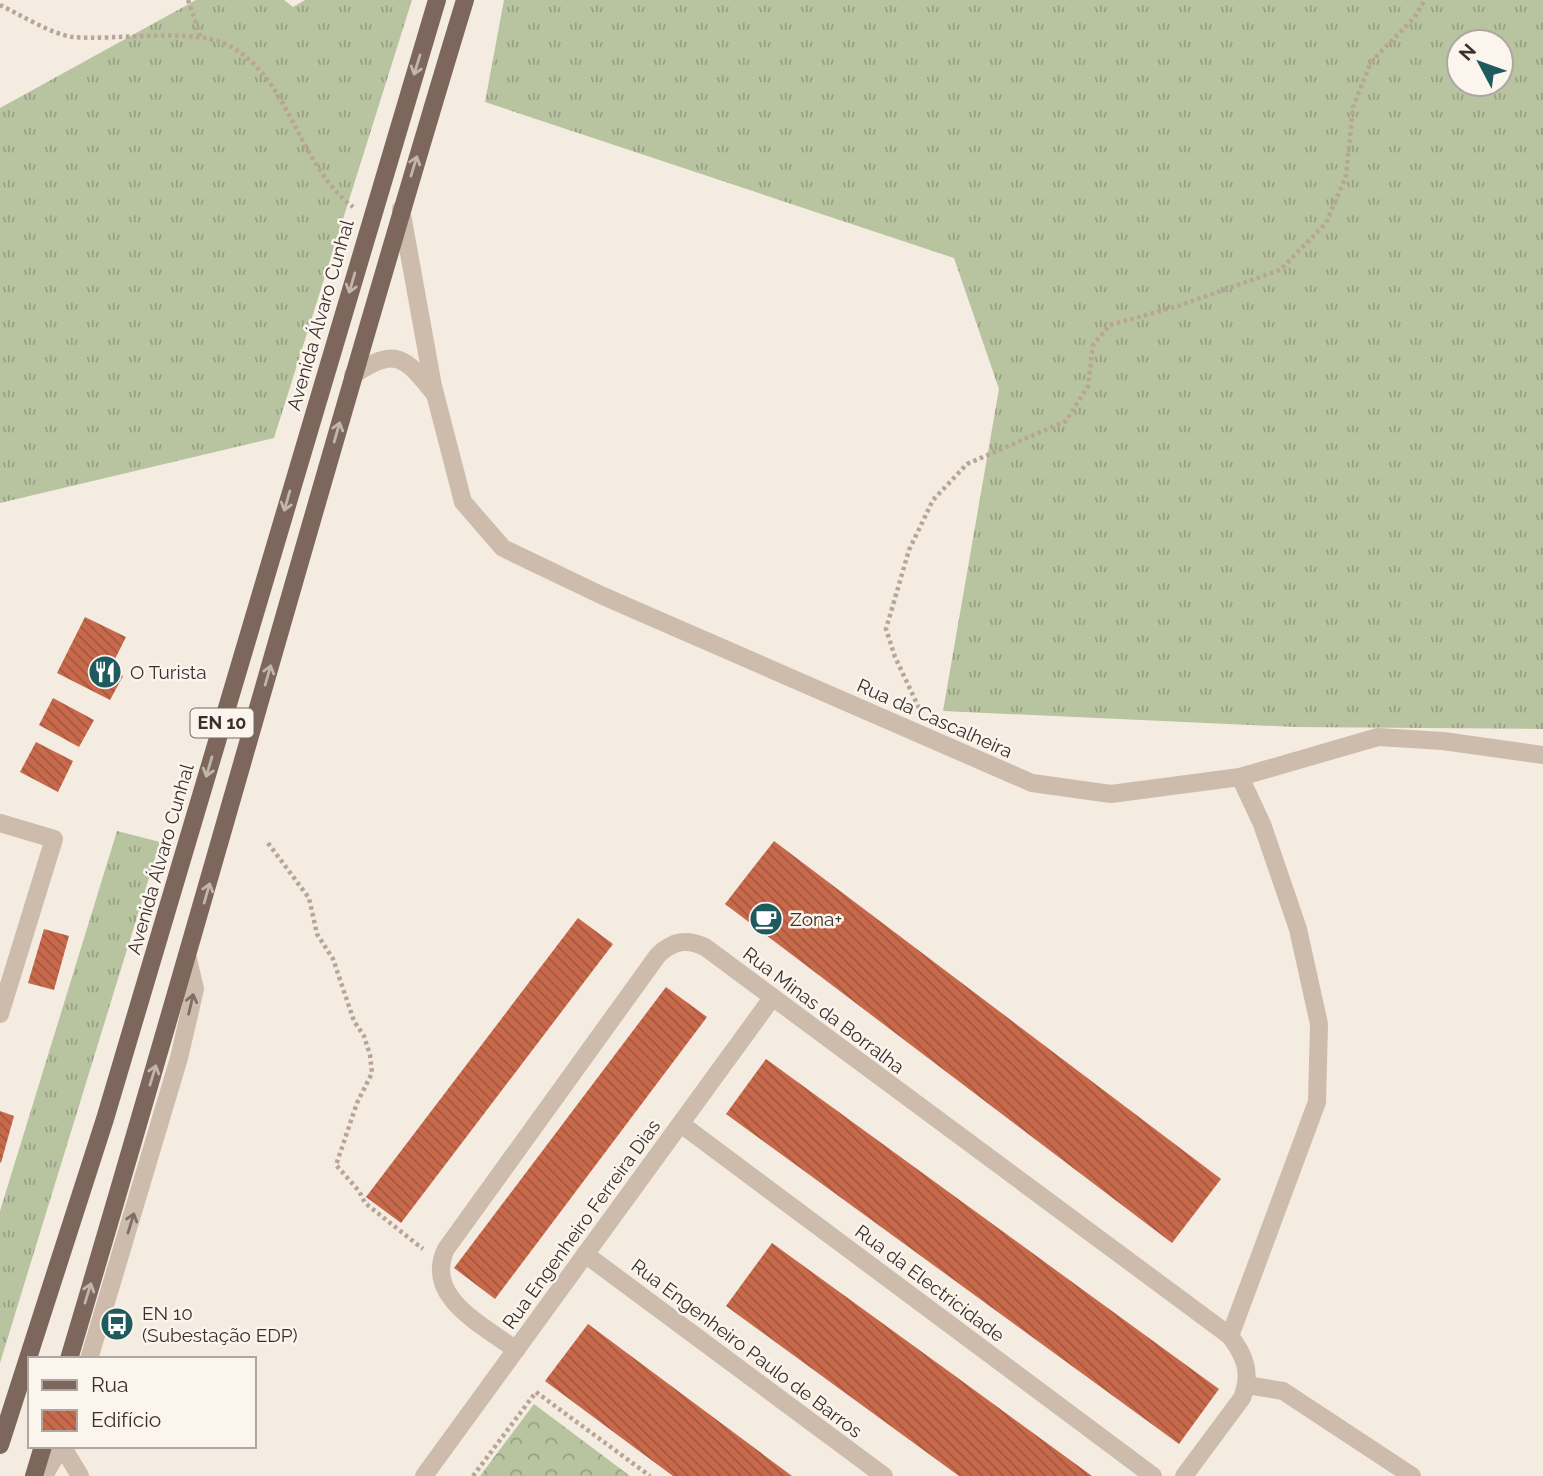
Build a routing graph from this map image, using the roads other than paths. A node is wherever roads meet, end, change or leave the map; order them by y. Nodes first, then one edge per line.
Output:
1 (437, 0) edge
2 (465, 0) edge
3 (401, 209) junction
4 (426, 339) junction
5 (398, 357) junction
6 (353, 375) junction
7 (436, 396) junction
8 (1543, 755) edge
9 (1240, 777) junction
10 (0, 823) edge
11 (188, 959) junction
12 (772, 998) junction
13 (0, 1014) edge
14 (681, 1124) junction
15 (585, 1254) junction
16 (1230, 1336) junction
17 (516, 1350) junction
18 (28, 1357) edge
19 (70, 1357) edge
20 (90, 1357) edge
21 (28, 1358) edge
22 (1247, 1385) junction
23 (0, 1445) edge
24 (42, 1448) edge
25 (60, 1448) edge
26 (62, 1448) edge
27 (34, 1476) edge
28 (44, 1476) edge
29 (80, 1476) edge
30 (424, 1476) edge
31 (884, 1476) edge
32 (1153, 1476) edge
33 (1184, 1476) edge
34 (1412, 1476) edge

1 -> 18 main road, Avenida Álvaro Cunhal / EN 10
3 -> 2 main road, EN 10
3 - 4 street, Rua da Cascalheira
3 - 6 main road, EN 10
4 - 5 street
4 - 7 street, Rua da Cascalheira
5 - 6 street
5 - 7 street
11 -> 6 main road, EN 10
7 - 9 street, Rua da Cascalheira
8 - 9 street, Rua da Cascalheira
9 - 16 street
10 - 13 street
19 -> 11 main road, EN 10
20 -> 11 street
12 - 14 street, Rua Engenheiro Ferreira Dias
12 - 16 street, Rua Minas da Borralha
12 - 17 street, Rua Minas da Borralha
14 - 15 street, Rua Engenheiro Ferreira Dias
14 - 32 street, Rua da Electricidade
15 - 17 street, Rua Engenheiro Ferreira Dias
15 - 31 street, Rua Engenheiro Paulo de Barros
16 - 22 street, Rua Minas da Borralha
17 - 30 street, Rua Engenheiro Ferreira Dias
21 -> 23 main road, Avenida Álvaro Cunhal / EN 10
22 - 33 street
22 - 34 street
24 - 27 main road
25 - 28 street
26 - 29 street

